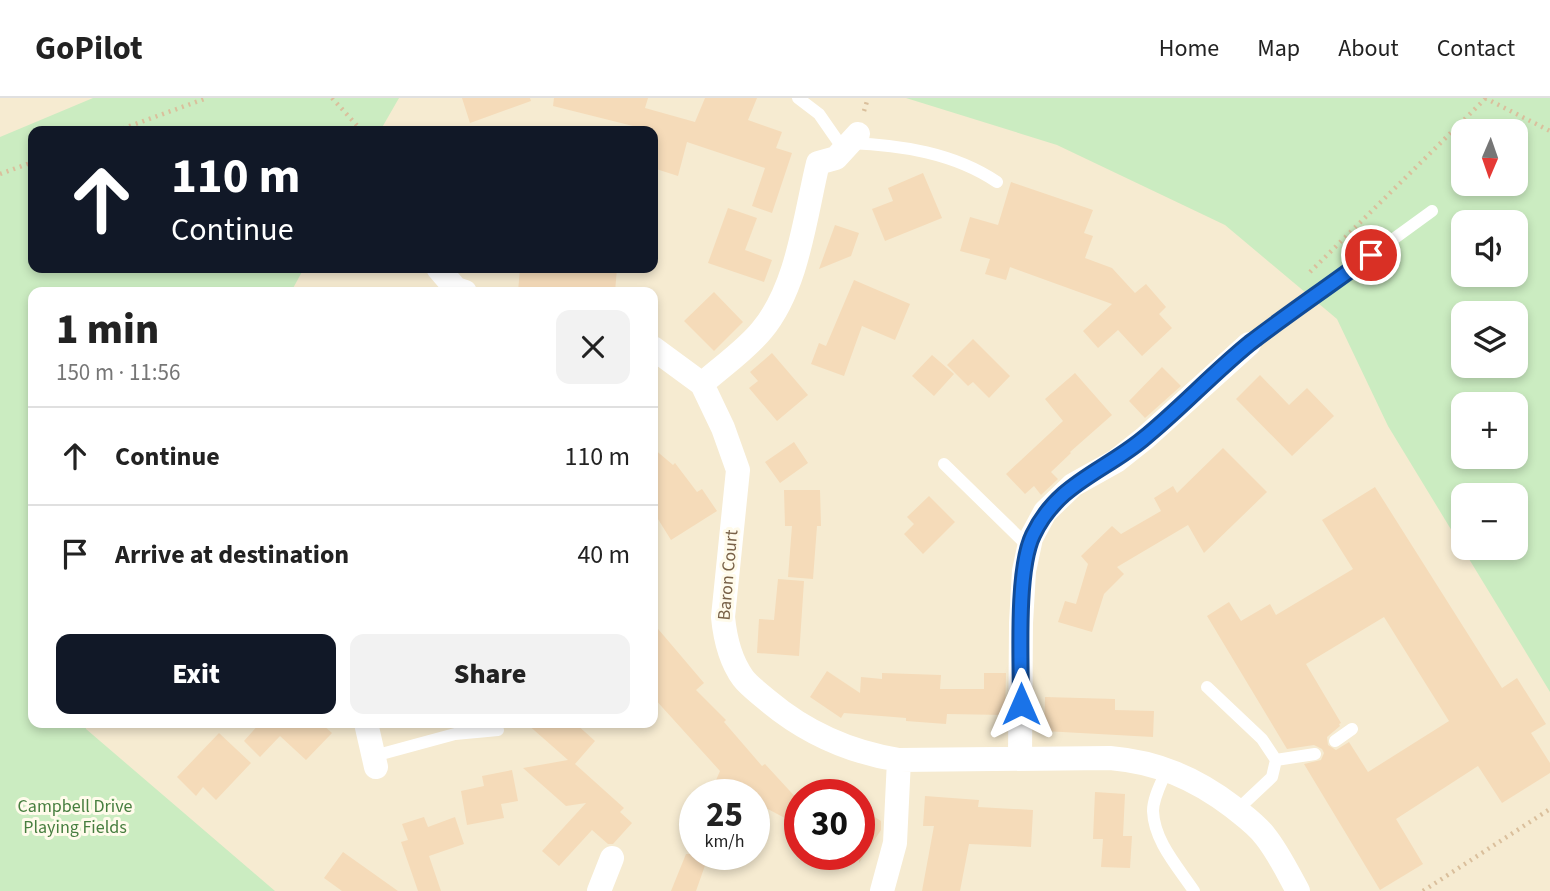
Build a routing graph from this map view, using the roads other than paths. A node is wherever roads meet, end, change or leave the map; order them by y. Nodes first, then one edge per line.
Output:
1 (798, 98) edge
2 (851, 143) junction
3 (997, 182) dead end
4 (1432, 211) dead end
5 (442, 273) edge
6 (454, 287) edge
7 (1249, 344) joint
8 (658, 352) edge
9 (702, 384) junction
10 (944, 464) dead end
11 (1029, 548) junction
12 (1207, 687) dead end
13 (367, 728) edge
14 (1352, 729) dead end
15 (498, 730) dead end
16 (1335, 741) dead end
17 (1315, 754) dead end
18 (1020, 758) junction
19 (899, 760) junction
20 (1276, 760) junction
21 (375, 761) joint
22 (1167, 769) junction
23 (1237, 810) junction
24 (612, 858) dead end
25 (599, 891) edge
26 (882, 891) edge
27 (1194, 891) edge
28 (1298, 891) edge

1 - 2 lane
2 - 3 lane
2 - 9 street
4 - 7 lane
5 - 6 street
7 - 11 street
8 - 9 street, Baron Court
9 - 19 street, Baron Court
10 - 11 lane
11 - 18 street
12 - 20 lane
13 - 21 street
14 - 16 lane
15 - 21 lane
17 - 20 lane
18 - 19 street, Baron Court
18 - 22 street, Baron Court
19 - 26 street
20 - 23 lane
22 - 23 street, Baron Court
22 - 27 lane
23 - 28 street, Baron Court
24 - 25 street

